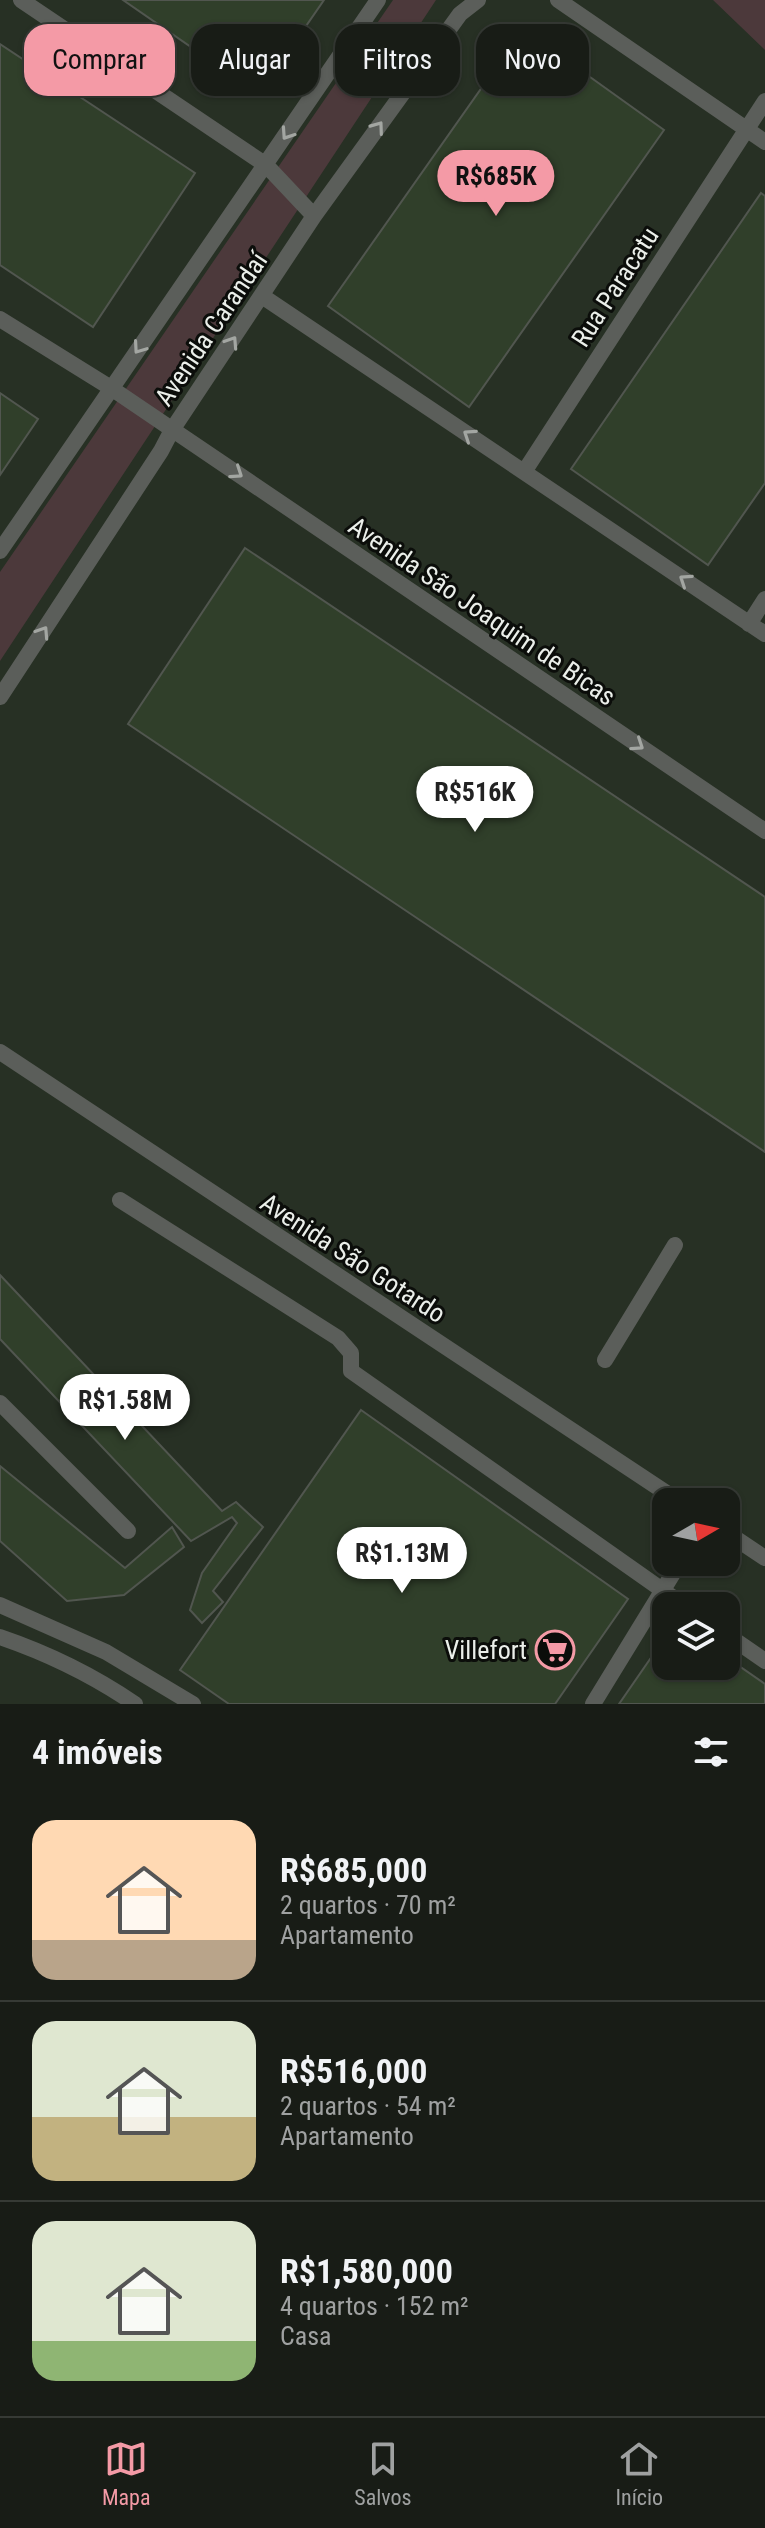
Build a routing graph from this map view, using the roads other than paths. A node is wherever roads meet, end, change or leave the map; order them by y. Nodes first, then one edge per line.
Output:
1 (21, 0) edge
2 (378, 0) edge
3 (478, 0) edge
4 (558, 0) edge
5 (765, 101) edge
6 (746, 128) junction
7 (765, 142) edge
8 (266, 165) junction
9 (314, 216) junction
10 (262, 296) junction
11 (0, 319) edge
12 (111, 388) junction
13 (172, 430) junction
14 (524, 472) junction
15 (0, 551) edge
16 (765, 599) edge
17 (749, 624) junction
18 (765, 634) edge
19 (0, 697) edge
20 (765, 831) edge
21 (0, 1052) edge
22 (120, 1200) dead end
23 (675, 1245) dead end
24 (605, 1360) dead end
25 (0, 1403) edge
26 (659, 1488) edge
27 (128, 1531) dead end
28 (740, 1541) edge
29 (765, 1558) edge
30 (672, 1576) edge
31 (663, 1591) junction
32 (0, 1605) edge
33 (0, 1637) edge
34 (740, 1644) edge
35 (765, 1661) edge
36 (135, 1704) edge
37 (193, 1704) edge
38 (593, 1704) edge

1 - 8 lane
2 -> 8 lane, Avenida Carandaí
9 -> 3 lane, Avenida Carandaí
4 - 6 lane
5 - 6 lane, Rua Paracatu
6 - 7 lane
6 - 14 lane, Rua Paracatu
8 - 9 lane
8 -> 12 lane, Avenida Carandaí
9 - 10 lane, Avenida Carandaí
13 -> 10 lane, Avenida Carandaí
14 -> 10 lane
11 - 12 lane, Avenida São Joaquim de Bicas
12 - 13 lane, Avenida São Joaquim de Bicas
12 - 15 lane, Avenida Carandaí
19 -> 13 lane, Avenida Carandaí
13 -> 20 lane, Avenida São Joaquim de Bicas
17 -> 14 lane
16 - 17 lane
17 - 18 lane
21 - 26 lane, Avenida São Gotardo
22 - 31 lane
23 - 24 lane
25 - 27 lane
28 - 29 lane
30 - 31 lane
31 - 38 lane
32 - 37 lane
33 - 36 lane
34 - 35 lane

